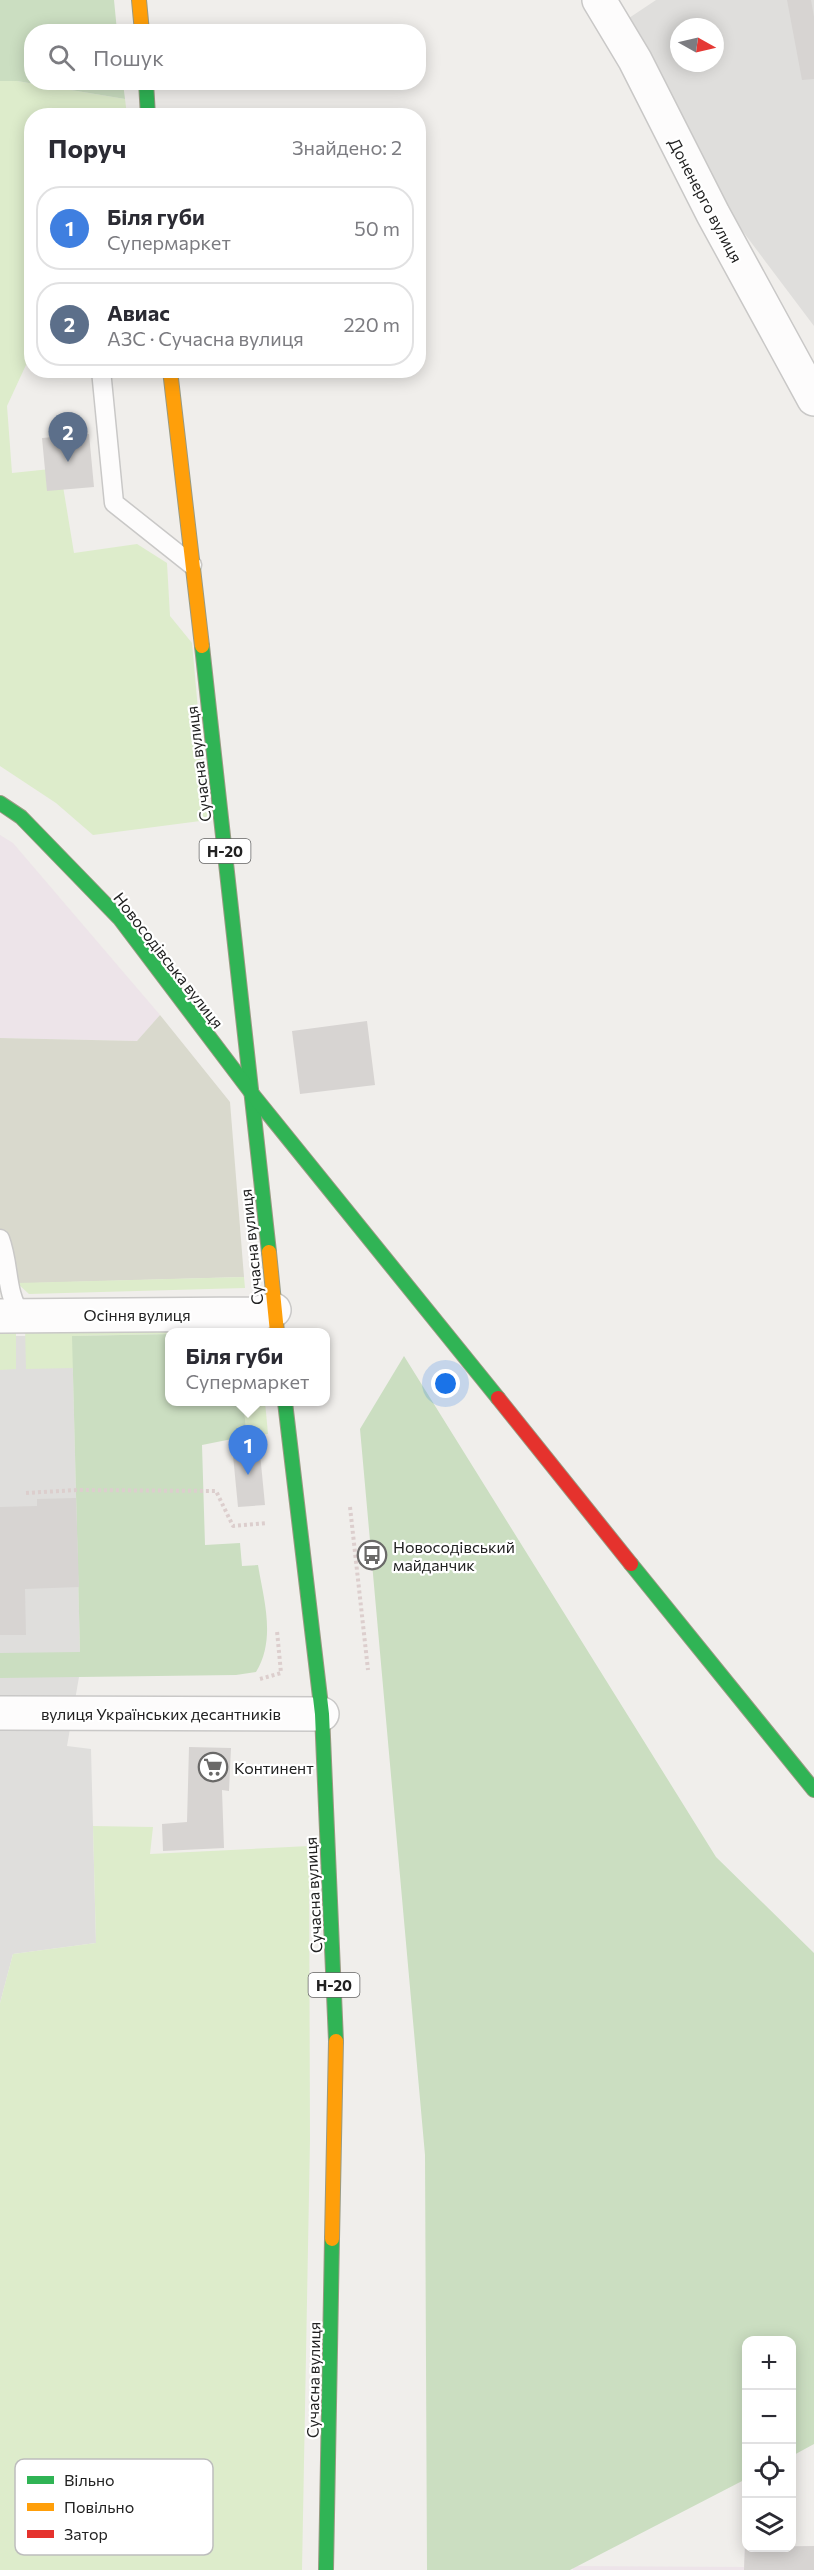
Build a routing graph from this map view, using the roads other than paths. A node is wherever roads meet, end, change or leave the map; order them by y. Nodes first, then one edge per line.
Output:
1 (140, 0) edge
2 (599, 0) edge
3 (142, 24) edge
4 (146, 90) edge
5 (148, 108) edge
6 (102, 378) edge
7 (171, 378) edge
8 (814, 399) edge
9 (192, 565) junction
10 (0, 803) edge
11 (253, 1095) junction
12 (0, 1239) edge
13 (11, 1316) edge
14 (275, 1321) edge
15 (286, 1406) edge
16 (0, 1713) edge
17 (322, 1714) junction
18 (814, 1790) edge
19 (326, 2570) edge

1 - 3 main road
2 - 8 street, Доненерго вулиця
4 - 5 main road
6 - 9 lane
7 - 9 main road, Сучасна вулиця / Н-20
9 - 11 main road, Сучасна вулиця / Н-20
10 - 11 main road, Новосодівська вулиця
11 - 14 main road, Сучасна вулиця / Н-20
11 - 18 main road
12 - 13 lane
13 - 14 street, Осіння вулиця
15 - 17 main road, Сучасна вулиця / Н-20
16 - 17 street, вулиця Українських десантників
17 - 19 main road, Сучасна вулиця / Н-20

